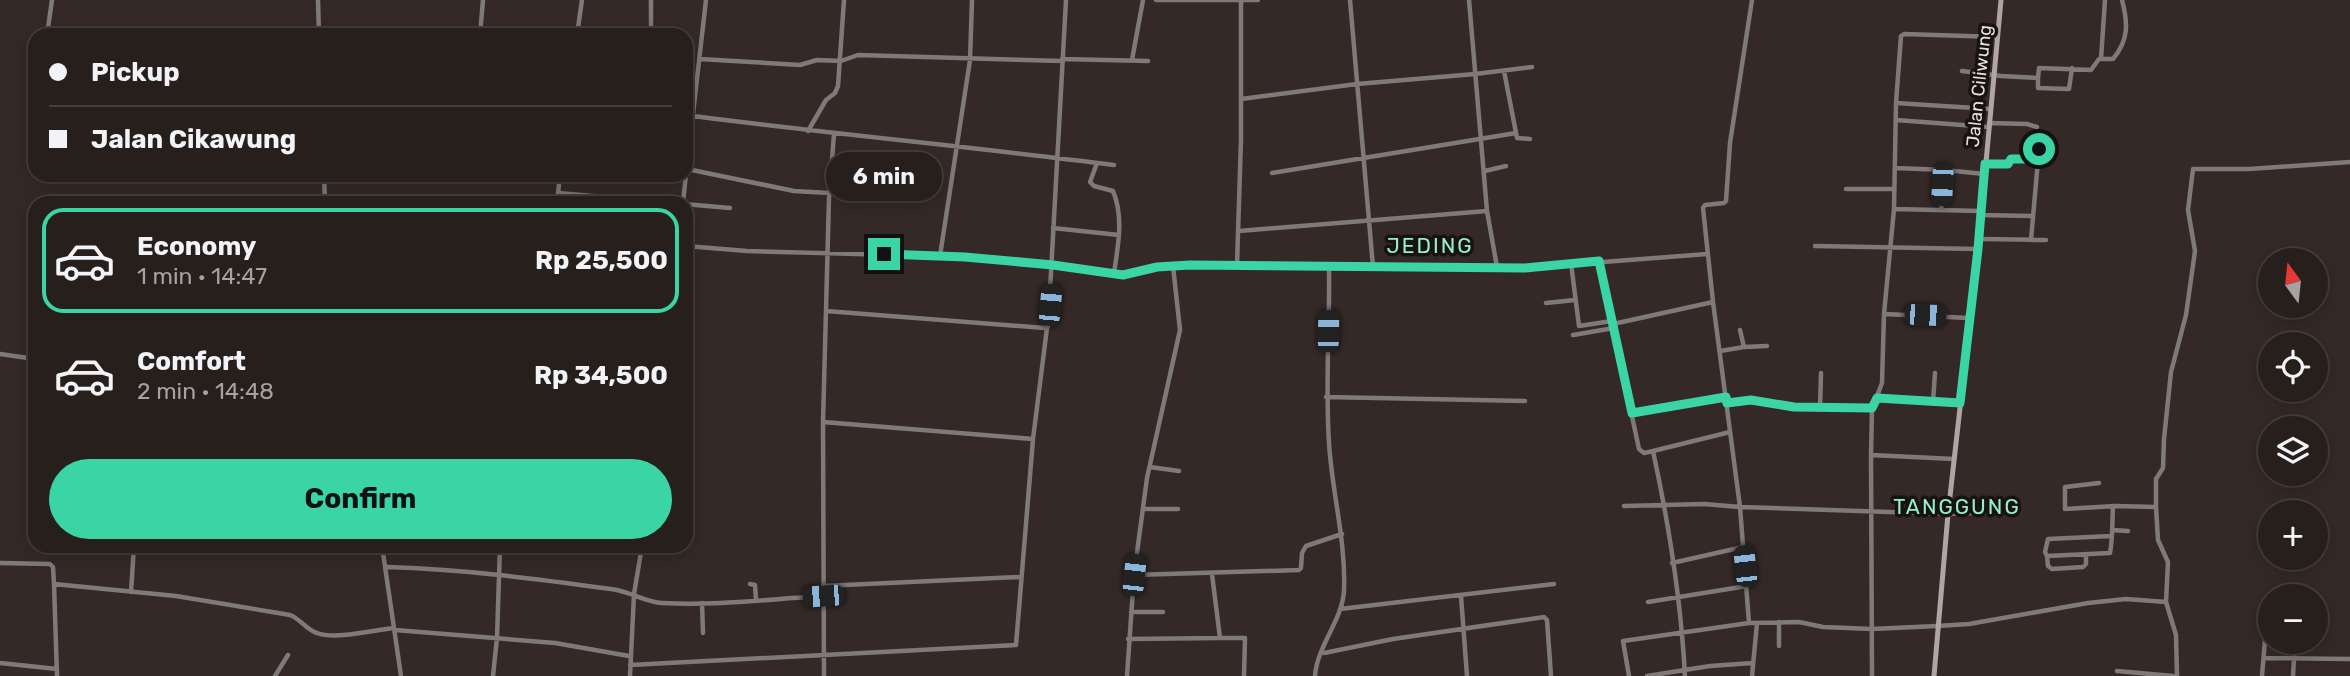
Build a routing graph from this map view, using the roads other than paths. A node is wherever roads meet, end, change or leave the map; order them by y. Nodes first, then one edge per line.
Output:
1 (52, 0) edge
2 (318, 0) edge
3 (484, 0) edge
4 (582, 0) edge
5 (651, 0) edge
6 (706, 0) edge
7 (844, 0) edge
8 (972, 0) edge
9 (1066, 0) edge
10 (1143, 0) edge
11 (1156, 0) edge
12 (1170, 0) edge
13 (1258, 0) edge
14 (1350, 0) edge
15 (1469, 0) edge
16 (1752, 0) edge
17 (2001, 0) edge
18 (2105, 0) edge
19 (2122, 0) edge
20 (1241, 1) edge
21 (48, 28) edge
22 (319, 28) edge
23 (481, 28) edge
24 (579, 28) edge
25 (651, 28) edge
26 (1997, 37) junction
27 (2101, 58) junction
28 (700, 59) junction
29 (970, 60) junction
30 (1062, 60) junction
31 (1132, 60) junction
32 (841, 61) junction
33 (1148, 61) dead end
34 (1532, 67) dead end
35 (2072, 68) junction
36 (1504, 71) junction
37 (1962, 72) dead end
38 (1475, 74) junction
39 (1994, 75) junction
40 (2038, 78) junction
41 (1357, 84) junction
42 (695, 99) joint
43 (1241, 99) junction
44 (1896, 103) junction
45 (1990, 109) junction
46 (693, 116) joint
47 (1895, 120) junction
48 (1989, 125) junction
49 (2036, 127) dead end
50 (808, 131) junction
51 (1516, 133) junction
52 (834, 134) junction
53 (1530, 139) dead end
54 (1481, 140) junction
55 (957, 146) junction
56 (2039, 149) dead end
57 (1056, 158) junction
58 (1363, 159) junction
59 (2037, 159) junction
60 (2350, 162) edge
61 (1097, 163) junction
62 (1985, 164) junction
63 (1114, 165) dead end
64 (1506, 166) dead end
65 (1895, 168) junction
66 (693, 170) edge
67 (1945, 170) junction
68 (1485, 171) junction
69 (1272, 173) dead end
70 (1984, 174) junction
71 (559, 182) edge
72 (1846, 189) dead end
73 (1894, 189) junction
74 (829, 193) junction
75 (558, 194) joint
76 (586, 196) edge
77 (693, 204) edge
78 (730, 208) dead end
79 (1894, 209) junction
80 (1941, 210) junction
81 (1488, 211) junction
82 (1980, 213) junction
83 (2033, 216) junction
84 (1368, 222) junction
85 (1053, 228) junction
86 (1239, 231) junction
87 (1119, 235) junction
88 (1979, 239) junction
89 (2031, 240) junction
90 (2046, 240) dead end
91 (1815, 246) dead end
92 (1890, 246) junction
93 (693, 247) edge
94 (1978, 249) junction
95 (828, 252) junction
96 (1707, 254) junction
97 (940, 256) junction
98 (1599, 261) junction
99 (1571, 263) junction
100 (1053, 265) junction
101 (1237, 265) junction
102 (1173, 266) junction
103 (1329, 267) junction
104 (1373, 267) junction
105 (1497, 267) junction
106 (1114, 273) junction
107 (1575, 300) junction
108 (1713, 302) junction
109 (1546, 303) dead end
110 (826, 310) junction
111 (1884, 314) junction
112 (1969, 318) junction
113 (1613, 325) junction
114 (1046, 328) junction
115 (1741, 330) dead end
116 (1573, 335) dead end
117 (1767, 346) dead end
118 (1744, 347) junction
119 (1720, 351) junction
120 (0, 354) edge
121 (28, 358) edge
122 (1821, 373) dead end
123 (1935, 373) dead end
124 (1326, 397) junction
125 (1726, 397) junction
126 (1877, 398) junction
127 (1525, 401) dead end
128 (1933, 402) junction
129 (1727, 403) junction
130 (1960, 403) junction
131 (1820, 408) junction
132 (1872, 408) junction
133 (1632, 413) junction
134 (823, 422) junction
135 (1730, 432) junction
136 (1033, 439) junction
137 (1653, 451) junction
138 (1871, 455) junction
139 (1954, 459) junction
140 (1150, 467) junction
141 (1179, 471) dead end
142 (2099, 483) dead end
143 (1664, 504) junction
144 (1624, 506) dead end
145 (1740, 506) junction
146 (2113, 506) junction
147 (2156, 507) junction
148 (1143, 509) junction
149 (1178, 509) dead end
150 (1872, 510) junction
151 (1996, 512) dead end
152 (1948, 514) junction
153 (2128, 531) dead end
154 (2111, 533) junction
155 (1342, 534) junction
156 (1743, 547) junction
157 (134, 553) edge
158 (384, 553) edge
159 (500, 553) edge
160 (641, 553) edge
161 (2086, 555) junction
162 (2047, 556) junction
163 (1672, 563) junction
164 (0, 564) edge
165 (387, 567) junction
166 (1212, 573) junction
167 (499, 575) junction
168 (1134, 575) junction
169 (1020, 577) junction
170 (54, 584) junction
171 (750, 584) dead end
172 (1554, 584) dead end
173 (823, 586) junction
174 (1747, 586) junction
175 (131, 592) junction
176 (634, 594) junction
177 (823, 596) junction
178 (1461, 596) junction
179 (1678, 597) junction
180 (755, 600) junction
181 (1648, 602) dead end
182 (2166, 602) junction
183 (702, 603) junction
184 (1340, 610) junction
185 (1131, 612) junction
186 (1163, 612) dead end
187 (1780, 622) junction
188 (1749, 623) junction
189 (1757, 623) junction
190 (1937, 626) junction
191 (394, 629) junction
192 (1464, 629) junction
193 (1872, 629) junction
194 (1682, 632) junction
195 (703, 633) dead end
196 (497, 638) junction
197 (1220, 638) junction
198 (1128, 639) junction
199 (1779, 646) dead end
200 (1323, 653) junction
201 (824, 654) junction
202 (2264, 654) edge
203 (2294, 654) edge
204 (288, 655) dead end
205 (629, 656) junction
206 (2264, 658) junction
207 (2294, 659) junction
208 (2350, 659) edge
209 (0, 663) edge
210 (1753, 663) junction
211 (630, 665) junction
212 (57, 669) junction
213 (2117, 671) dead end
214 (1685, 673) edge
215 (58, 676) edge
216 (275, 676) edge
217 (401, 676) edge
218 (493, 676) edge
219 (630, 676) edge
220 (824, 676) edge
221 (1127, 676) edge
222 (1244, 676) edge
223 (1315, 676) edge
224 (1467, 676) edge
225 (1551, 676) edge
226 (1629, 676) edge
227 (1641, 676) edge
228 (1647, 676) edge
229 (1752, 676) edge
230 (1872, 676) edge
231 (1934, 676) edge
232 (2175, 676) edge
233 (2262, 676) edge
234 (2294, 676) edge

1 - 21 street
2 - 22 street
3 - 23 street
4 - 24 street
5 - 25 street
6 - 28 street
7 - 32 street
8 - 29 street
9 - 30 street
10 - 31 street
11 - 12 street
12 - 20 street
13 - 20 street
14 - 41 street
15 - 38 street
16 - 96 street
17 - 26 main road, Jalan Ciliwung
18 - 27 street
19 - 27 street
20 - 43 street
26 - 39 main road, Jalan Ciliwung
26 - 44 street
27 - 35 street
28 - 32 street
28 - 42 street
29 - 30 street
29 - 32 street
29 - 55 street
30 - 31 street
30 - 57 street
31 - 33 street
32 - 50 street
34 - 36 street
35 - 40 street
35 - 40 street
36 - 38 street
36 - 51 street
37 - 39 street
38 - 41 street
38 - 54 street
39 - 40 street
39 - 45 main road, Jalan Ciliwung
41 - 43 street
41 - 58 street
42 - 46 street
43 - 86 street
44 - 45 street
44 - 47 street
45 - 48 main road, Jalan Ciliwung
46 - 50 street
47 - 48 street
47 - 65 street
48 - 49 street
48 - 62 main road, Jalan Ciliwung
50 - 52 street
51 - 53 street
51 - 54 street
52 - 55 street
52 - 74 street
54 - 58 street
54 - 68 street
55 - 57 street
55 - 97 street
56 - 59 street
57 - 61 street
57 - 85 street
58 - 69 street
58 - 84 street
59 - 62 street
59 - 83 street
60 - 147 street
61 - 63 street
61 - 87 street
62 - 70 main road, Jalan Ciliwung
64 - 68 street
65 - 67 street
65 - 73 street
66 - 74 street
67 - 70 street
67 - 80 street
68 - 81 street
70 - 82 main road, Jalan Ciliwung
71 - 75 street
72 - 73 street
73 - 79 street
74 - 95 street
75 - 76 street
77 - 78 street
79 - 80 street
79 - 92 street
80 - 82 street
81 - 84 street
81 - 105 street
82 - 83 street
82 - 88 main road, Jalan Ciliwung
83 - 89 street
84 - 86 street
84 - 104 street
85 - 87 street
85 - 100 street
86 - 101 street
87 - 106 street
88 - 89 street
88 - 94 main road, Jalan Ciliwung
89 - 90 street
91 - 92 street
92 - 94 street
92 - 111 street
93 - 95 street
94 - 112 main road, Jalan Ciliwung
95 - 97 street
95 - 110 street
96 - 98 street
96 - 108 street
97 - 100 street
98 - 99 street
98 - 113 street
99 - 105 street
99 - 107 street
100 - 106 street
100 - 114 street
101 - 102 street
101 - 103 street
102 - 106 street
102 - 140 street
103 - 104 street
103 - 124 street
104 - 105 street
107 - 109 street
107 - 113 street
108 - 113 street
108 - 119 street
110 - 114 street
110 - 134 street
111 - 112 street
111 - 126 street
112 - 130 main road, Jalan Ciliwung
113 - 116 street
113 - 133 street
114 - 136 street
115 - 118 street
117 - 118 street
118 - 119 street
119 - 125 street
120 - 121 street
122 - 131 street
123 - 128 street
124 - 127 street
124 - 155 street
125 - 129 street
125 - 133 street
126 - 128 street
126 - 132 street
128 - 130 street
129 - 131 street
129 - 135 street
130 - 139 main road, Jalan Ciliwung
131 - 132 street
132 - 138 street
133 - 137 street
134 - 136 street
134 - 173 street
135 - 137 street
135 - 145 street
136 - 169 street
137 - 143 street
138 - 139 street
138 - 150 street
139 - 152 main road, Jalan Ciliwung
140 - 141 street
140 - 148 street
142 - 146 street
143 - 144 street
143 - 145 street
143 - 163 street
145 - 150 street
145 - 156 street
146 - 147 street
146 - 154 street
147 - 182 street
148 - 149 street
148 - 168 street
150 - 152 street
150 - 193 street
151 - 152 street
152 - 190 main road, Jalan Ciliwung
153 - 154 street
154 - 161 street
154 - 162 street
155 - 166 street
155 - 184 street
156 - 163 street
156 - 174 street
157 - 175 street
158 - 165 street
159 - 167 street
160 - 176 street
161 - 162 street
161 - 162 street
163 - 179 street
164 - 170 street
165 - 167 street
165 - 191 street
166 - 168 street
166 - 197 street
167 - 176 street
167 - 196 street
168 - 185 street
169 - 173 street
169 - 201 street
170 - 175 street
170 - 212 street
171 - 180 street
172 - 178 street
173 - 177 street
174 - 179 street
174 - 188 street
175 - 191 street
176 - 183 street
176 - 205 street
177 - 180 street
177 - 201 street
178 - 184 street
178 - 192 street
179 - 181 street
179 - 194 street
180 - 183 street
182 - 190 street
182 - 232 street
183 - 195 street
184 - 200 street
185 - 186 street
185 - 198 street
187 - 189 street
187 - 193 street
187 - 199 street
188 - 189 street
188 - 194 street
189 - 210 street
190 - 193 street
190 - 231 main road, Jalan Ciliwung
191 - 196 street
191 - 217 street
192 - 200 street
192 - 224 street
192 - 225 street
193 - 230 street
194 - 214 street
194 - 226 street
196 - 205 street
196 - 218 street
197 - 198 street
197 - 222 street
198 - 221 street
200 - 223 street
201 - 211 street
201 - 220 street
202 - 206 street
203 - 207 street
204 - 216 street
205 - 211 street
206 - 207 street
206 - 233 street
207 - 208 street
207 - 234 street
209 - 212 street
210 - 214 street
210 - 229 street
211 - 219 street
212 - 215 street
213 - 232 street
214 - 228 street
227 - 228 street

